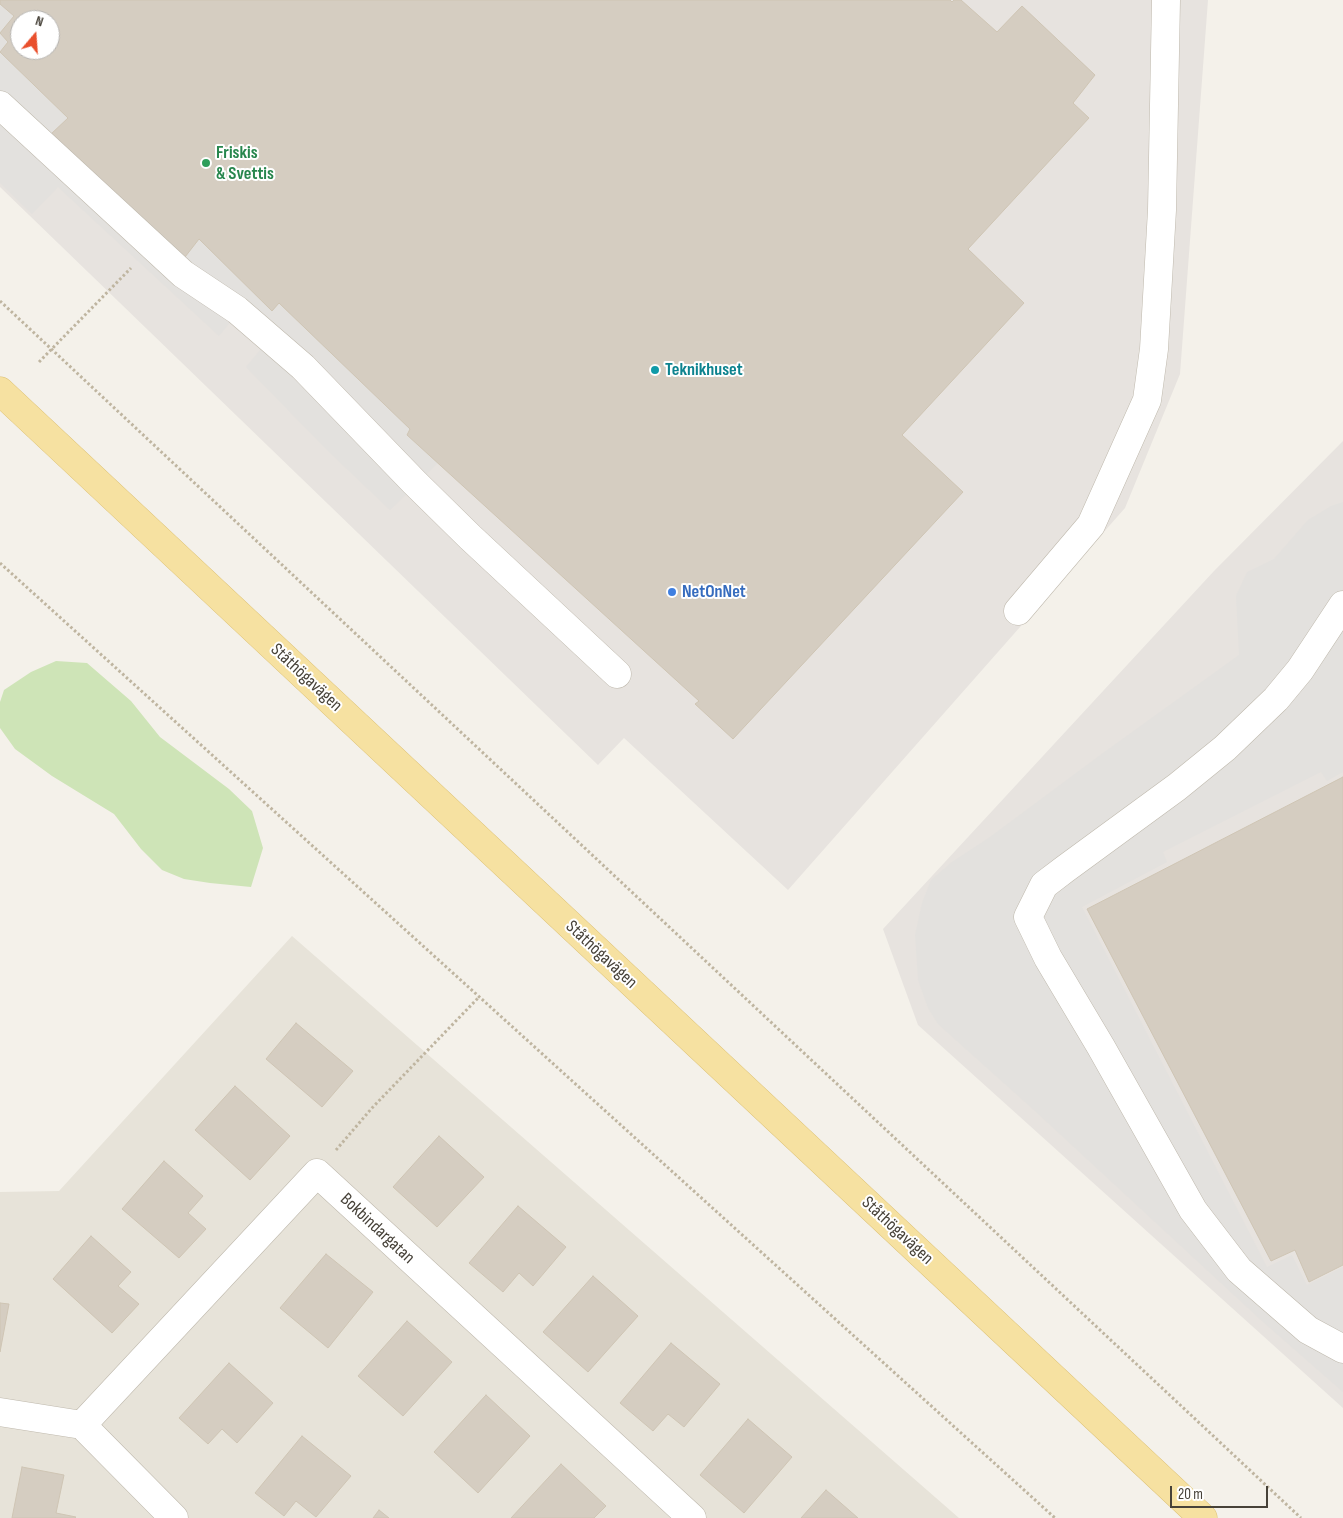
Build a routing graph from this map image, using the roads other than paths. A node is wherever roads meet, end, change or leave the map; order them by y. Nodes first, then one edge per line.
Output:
1 (1166, 0) edge
2 (0, 105) edge
3 (0, 391) edge
4 (1343, 605) edge
5 (1018, 611) dead end
6 (617, 674) dead end
7 (1343, 1349) edge
8 (0, 1412) edge
9 (82, 1425) junction
10 (174, 1518) edge
11 (692, 1518) edge
12 (1203, 1518) edge

1 - 5 street
2 - 6 street
3 - 12 main road, Ståthögavägen
4 - 7 street
8 - 9 street
9 - 10 street
9 - 11 street, Bokbindargatan

